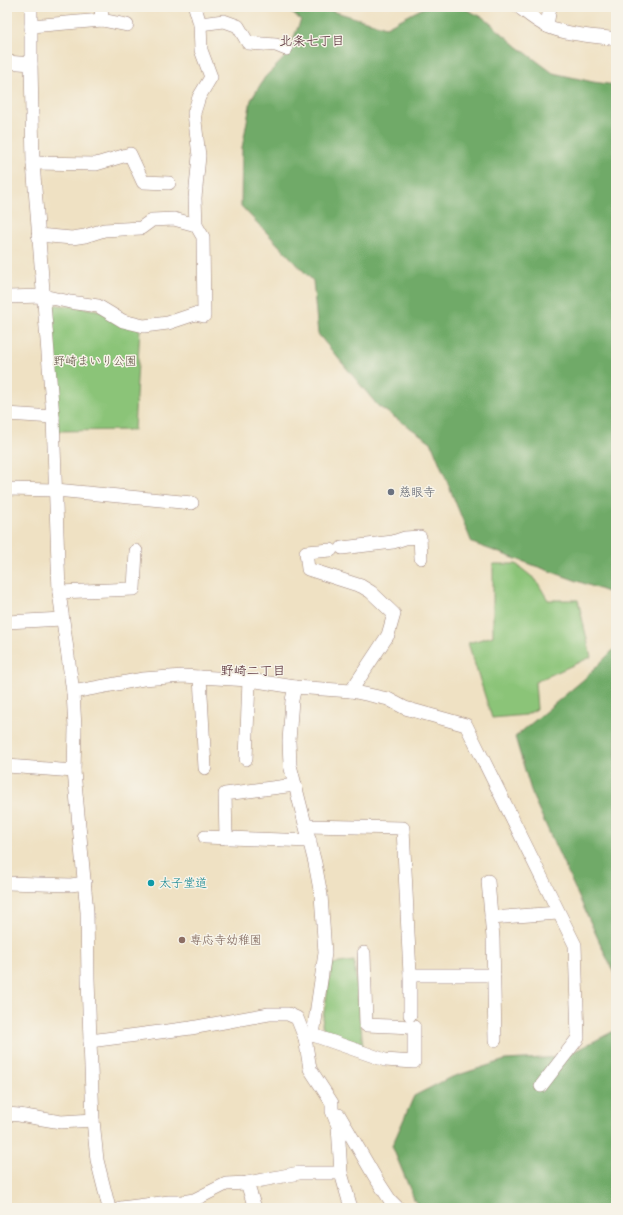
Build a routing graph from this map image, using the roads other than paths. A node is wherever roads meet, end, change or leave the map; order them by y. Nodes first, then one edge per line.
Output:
1 (31, 7) edge
2 (195, 7) edge
3 (518, 7) edge
4 (550, 7) edge
5 (102, 13) edge
6 (200, 24) junction
7 (127, 25) dead end
8 (31, 26) junction
9 (547, 26) junction
10 (616, 39) edge
11 (286, 49) dead end
12 (7, 62) edge
13 (31, 64) junction
14 (33, 163) junction
15 (169, 183) dead end
16 (196, 225) junction
17 (38, 234) junction
18 (43, 296) junction
19 (7, 297) edge
20 (7, 414) edge
21 (53, 417) junction
22 (7, 489) edge
23 (56, 490) junction
24 (192, 503) dead end
25 (136, 551) dead end
26 (421, 558) dead end
27 (59, 592) junction
28 (62, 619) junction
29 (7, 622) edge
30 (200, 678) junction
31 (249, 680) junction
32 (295, 687) junction
33 (73, 692) junction
34 (351, 692) junction
35 (246, 759) dead end
36 (7, 766) edge
37 (205, 768) dead end
38 (74, 771) junction
39 (295, 786) junction
40 (306, 826) junction
41 (205, 837) dead end
42 (226, 838) junction
43 (310, 841) junction
44 (488, 881) dead end
45 (7, 883) edge
46 (85, 883) junction
47 (558, 913) junction
48 (492, 918) junction
49 (364, 953) dead end
50 (410, 975) junction
51 (494, 975) junction
52 (410, 1015) dead end
53 (309, 1037) junction
54 (495, 1040) dead end
55 (90, 1041) junction
56 (541, 1086) dead end
57 (332, 1103) junction
58 (7, 1114) edge
59 (93, 1120) junction
60 (341, 1173) junction
61 (247, 1184) junction
62 (109, 1208) edge
63 (120, 1208) edge
64 (255, 1208) edge
65 (351, 1208) edge
66 (398, 1208) edge

1 - 8 street
2 - 6 street
3 - 9 street
4 - 9 street
5 - 7 street
5 - 8 street
6 - 11 street
6 - 16 street
8 - 13 street
9 - 10 street
12 - 13 street
13 - 14 street
14 - 15 street
14 - 17 street
16 - 17 street
16 - 18 street
17 - 18 street
18 - 19 street
18 - 21 street
20 - 21 street
21 - 23 street
22 - 23 street
23 - 24 street
23 - 27 street
25 - 27 street
26 - 34 street
27 - 28 street
28 - 29 street
28 - 33 street
30 - 31 street
30 - 33 street
30 - 37 street
31 - 32 street
31 - 35 street
32 - 34 street
32 - 39 street
33 - 38 street
34 - 47 street
36 - 38 street
38 - 46 street
39 - 40 street
39 - 42 street
40 - 43 street
40 - 50 street
41 - 42 street
42 - 43 street
43 - 53 street
44 - 48 street
45 - 46 street
46 - 55 street
47 - 48 street
47 - 56 street
48 - 51 street
49 - 53 street
50 - 51 street
50 - 52 street
51 - 54 street
53 - 55 street
53 - 57 street
55 - 59 street
57 - 60 street
57 - 66 street
58 - 59 street
59 - 62 street
60 - 61 street
60 - 65 street
61 - 63 street
61 - 64 street

